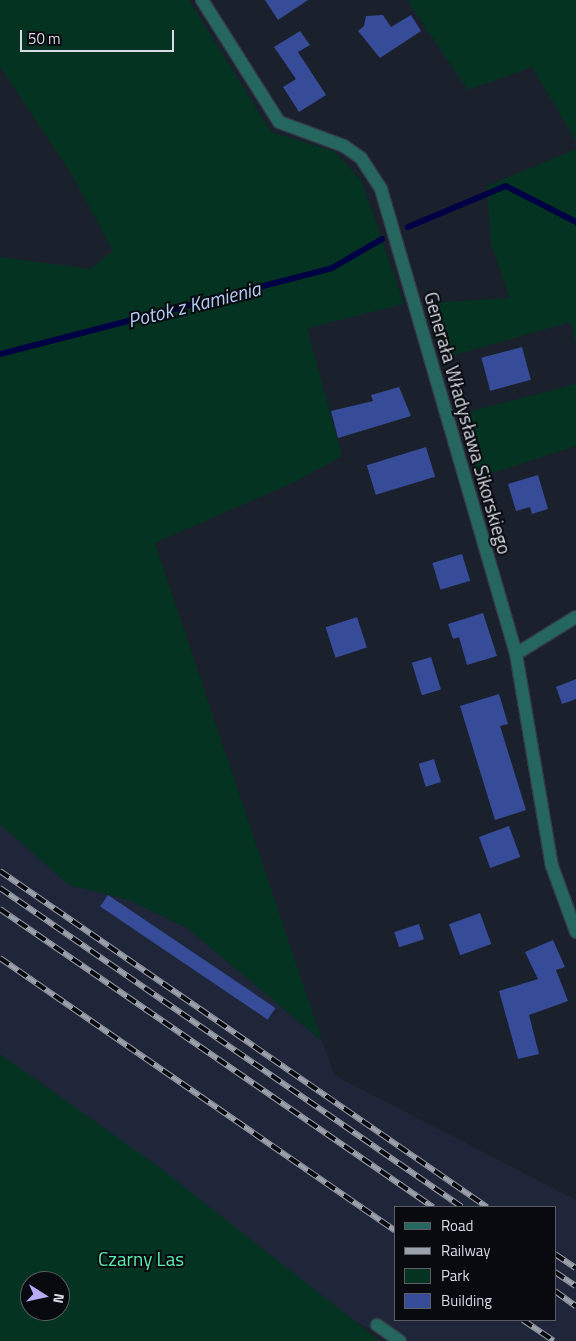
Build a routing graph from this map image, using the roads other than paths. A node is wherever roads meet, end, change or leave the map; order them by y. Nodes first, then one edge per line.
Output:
1 (202, 0) edge
2 (576, 617) edge
3 (516, 654) junction
4 (571, 910) edge
5 (576, 932) edge
6 (377, 1324) dead end
7 (400, 1341) edge

1 - 3 street, Generała Władysława Sikorskiego
2 - 3 street
3 - 4 street, Generała Władysława Sikorskiego
4 - 5 street, Generała Władysława Sikorskiego
6 - 7 street

